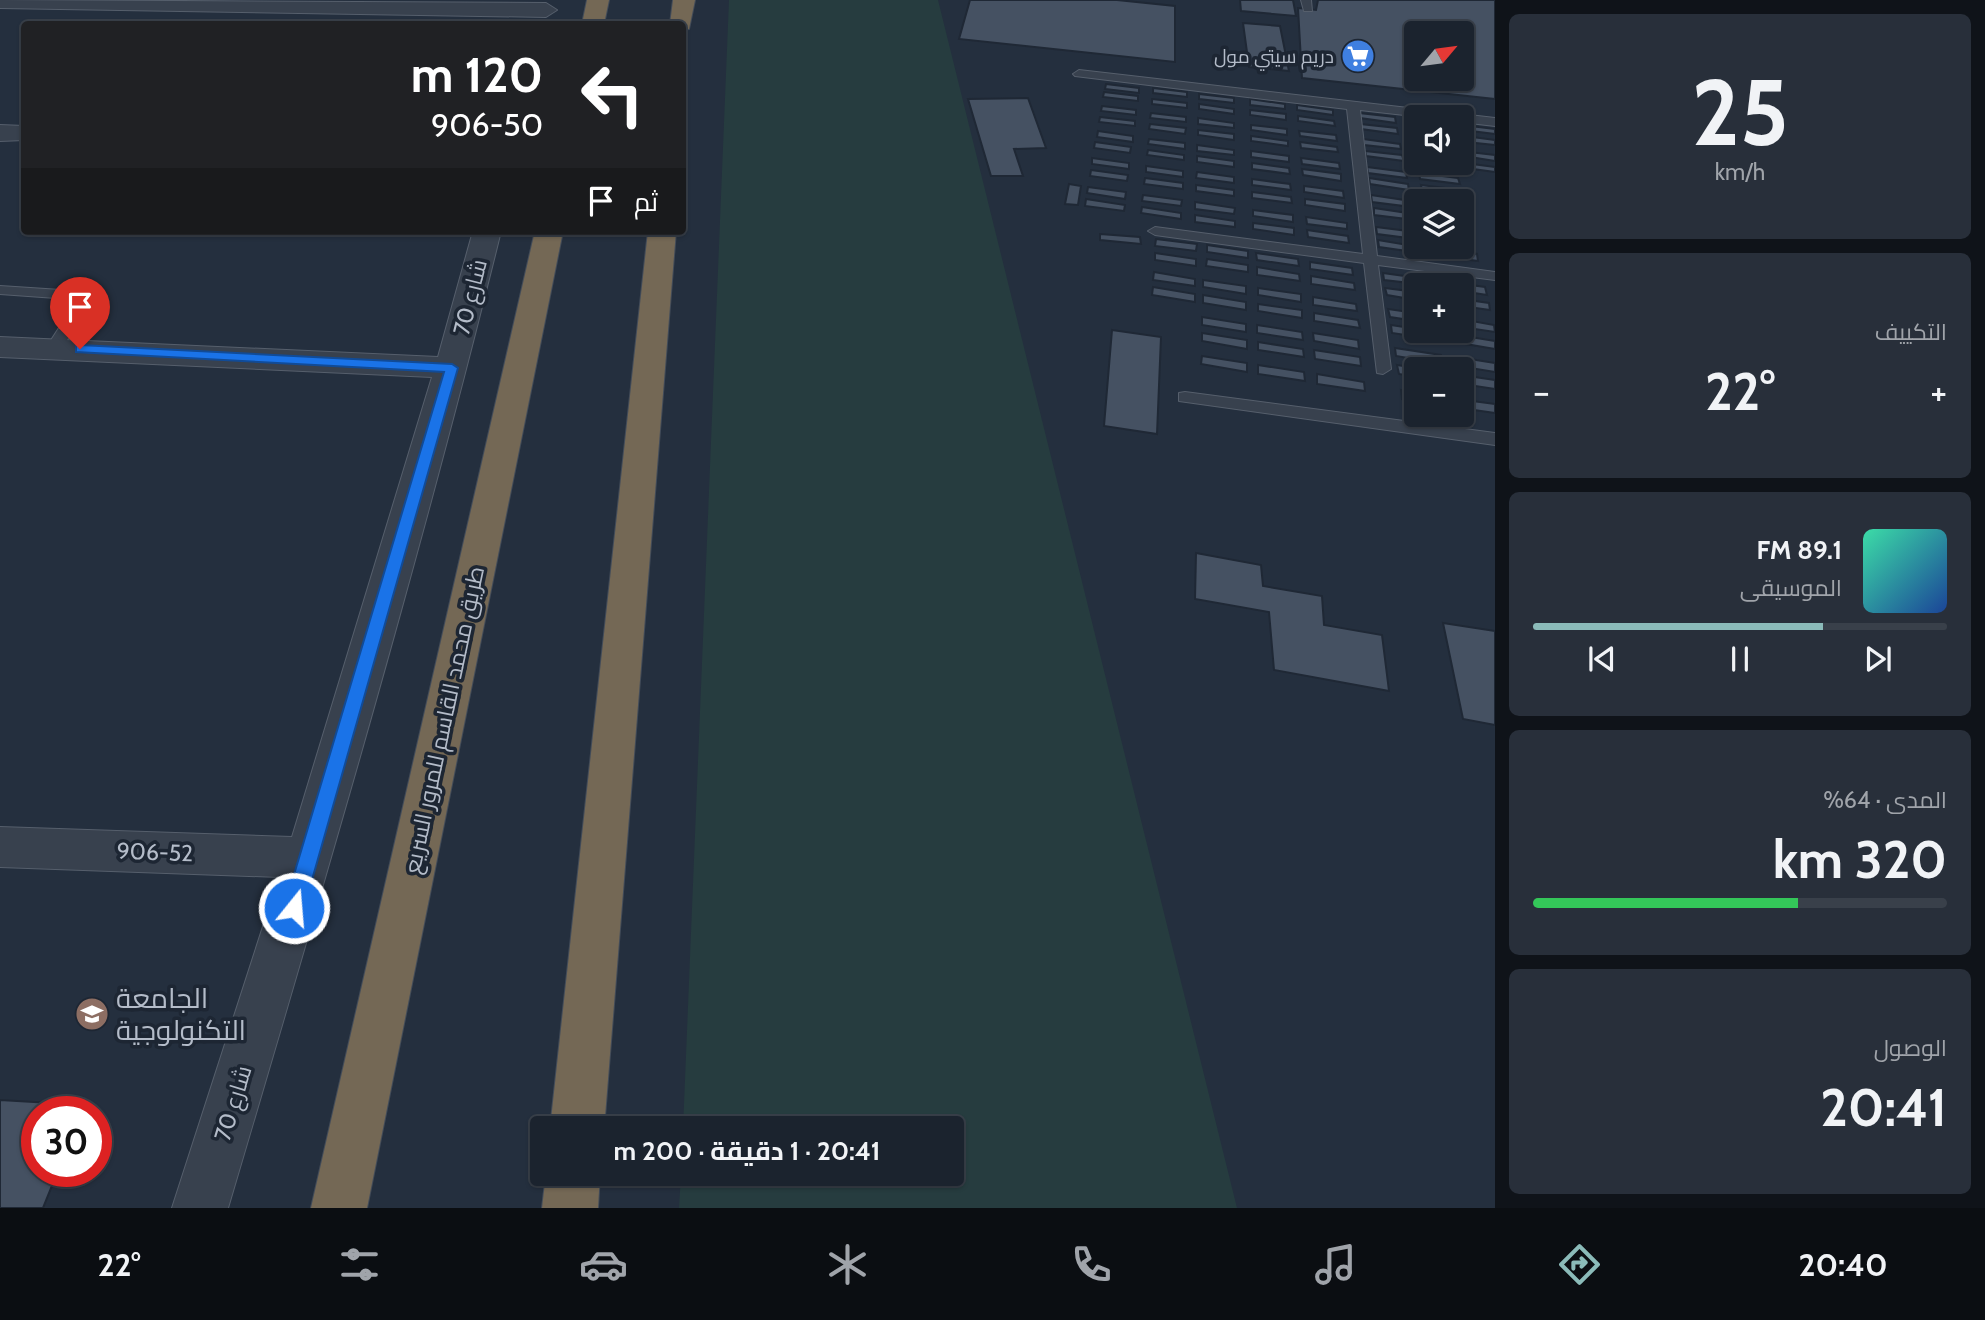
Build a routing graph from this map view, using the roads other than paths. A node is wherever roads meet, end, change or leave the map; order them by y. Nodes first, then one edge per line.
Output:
1 (598, 0) edge
2 (684, 0) edge
3 (0, 2) edge
4 (546, 12) edge
5 (594, 21) edge
6 (681, 21) edge
7 (1079, 74) dead end
8 (1353, 106) junction
9 (1404, 112) edge
10 (1474, 120) edge
11 (1495, 122) edge
12 (0, 133) edge
13 (21, 133) edge
14 (1155, 231) dead end
15 (485, 235) edge
16 (548, 235) edge
17 (662, 235) edge
18 (1371, 261) junction
19 (1495, 276) edge
20 (0, 290) edge
21 (0, 347) edge
22 (54, 348) junction
23 (452, 368) junction
24 (1383, 369) dead end
25 (1185, 397) dead end
26 (1495, 439) edge
27 (0, 846) edge
28 (309, 858) junction
29 (578, 1116) edge
30 (572, 1186) edge
31 (200, 1208) edge
32 (339, 1208) edge
33 (570, 1208) edge

1 - 5 highway
2 - 6 highway
3 - 4 street
7 - 8 lane
8 - 9 lane
8 - 18 lane
10 - 11 lane
12 - 13 street
14 - 18 lane
15 - 23 street, شارع 70
16 - 32 highway, طريق محمد القاسم للمرور السريع
17 - 29 highway
18 - 19 lane
18 - 24 lane
20 - 22 lane
21 - 22 street
22 - 23 street
23 - 28 street, شارع 70
25 - 26 lane
27 - 28 street, 906-52
28 - 31 street, شارع 70
30 - 33 highway

